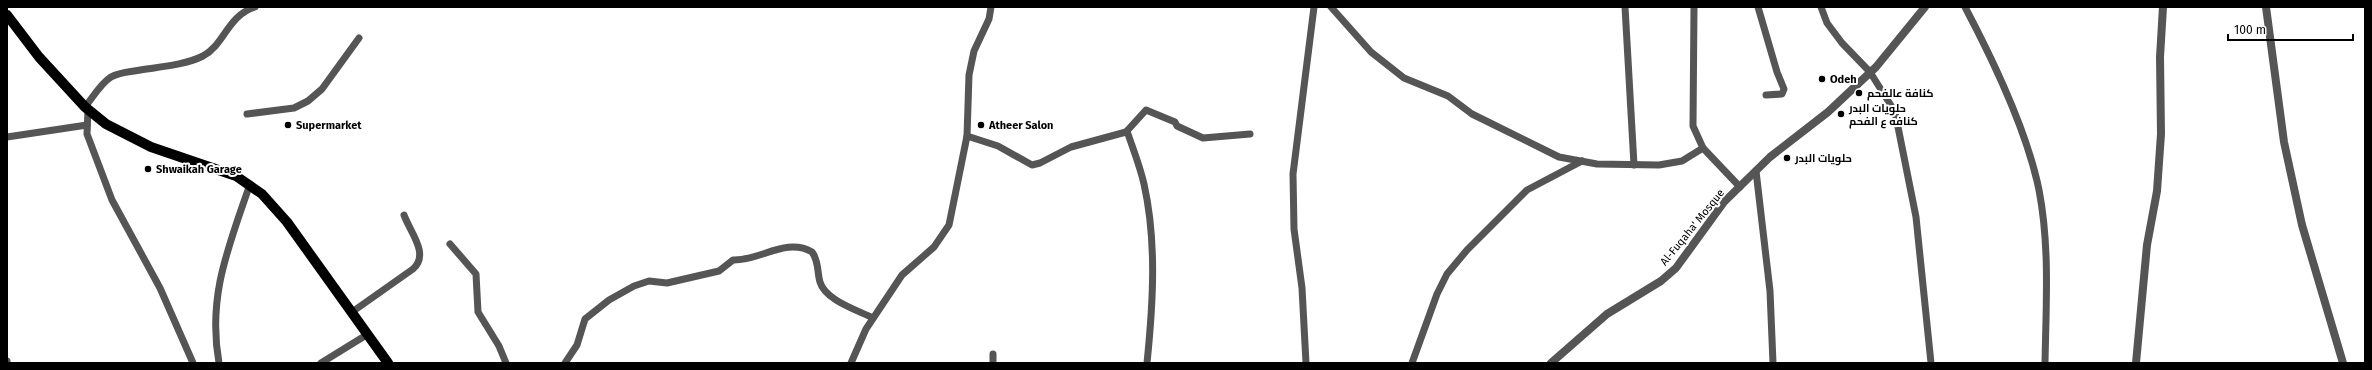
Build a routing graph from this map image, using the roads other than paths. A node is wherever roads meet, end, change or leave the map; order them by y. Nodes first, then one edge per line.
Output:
1 (255, 7) edge
2 (991, 7) edge
3 (1314, 7) edge
4 (1331, 7) edge
5 (1625, 7) edge
6 (1694, 7) edge
7 (1758, 7) edge
8 (1821, 7) edge
9 (1925, 7) edge
10 (1965, 7) edge
11 (2163, 7) edge
12 (2266, 7) edge
13 (7, 15) edge
14 (359, 38) dead end
15 (1870, 72) junction
16 (1766, 95) dead end
17 (87, 108) junction
18 (248, 114) dead end
19 (87, 125) junction
20 (1127, 131) junction
21 (1250, 134) dead end
22 (967, 136) junction
23 (7, 138) edge
24 (1703, 148) junction
25 (1582, 161) junction
26 (1634, 165) junction
27 (1756, 171) junction
28 (250, 184) junction
29 (1740, 187) junction
30 (404, 214) dead end
31 (450, 244) dead end
32 (352, 312) junction
33 (873, 318) junction
34 (368, 334) junction
35 (993, 354) dead end
36 (193, 363) edge
37 (219, 363) edge
38 (321, 363) edge
39 (388, 363) edge
40 (506, 363) edge
41 (565, 363) edge
42 (851, 363) edge
43 (993, 363) edge
44 (1147, 363) edge
45 (1306, 363) edge
46 (1412, 363) edge
47 (1551, 363) edge
48 (1773, 363) edge
49 (1931, 363) edge
50 (2045, 363) edge
51 (2136, 363) edge
52 (2343, 363) edge

1 - 17 street
2 - 22 street
3 - 45 street
4 - 25 street
5 - 26 street
6 - 24 street
7 - 16 street
8 - 15 street
9 - 15 street, Al-Fuqaha' Mosque
10 - 50 street
11 - 51 street
12 - 52 street
13 - 17 main road
14 - 18 street
15 - 27 street, Al-Fuqaha' Mosque
15 - 49 street
17 - 19 street
17 - 28 main road
19 - 23 street
19 - 36 street
20 - 21 street
20 - 22 street
20 - 44 street
22 - 33 street
24 - 26 street
24 - 29 street
25 - 26 street
25 - 46 street
27 - 29 street, Al-Fuqaha' Mosque
27 - 48 street
28 - 32 main road
28 - 37 street
29 - 47 street, Al-Fuqaha' Mosque
30 - 32 street
31 - 40 street
32 - 34 main road
33 - 41 street
33 - 42 street
34 - 38 street
34 - 39 main road
35 - 43 street

